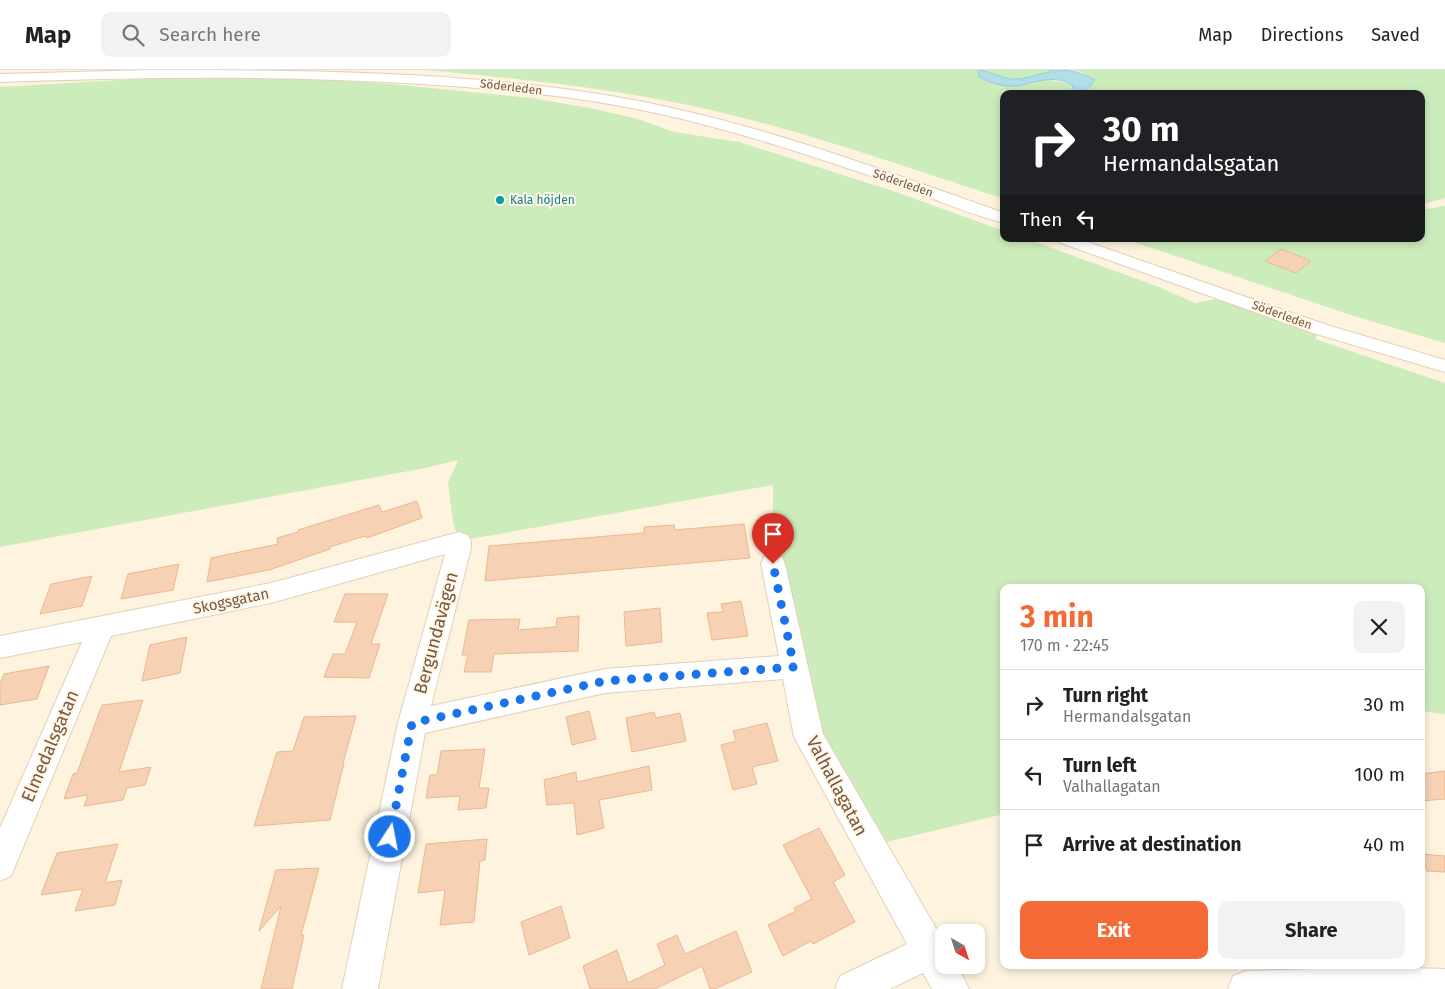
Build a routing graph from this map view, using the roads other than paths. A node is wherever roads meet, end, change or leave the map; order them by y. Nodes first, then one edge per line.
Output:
1 (0, 78) edge
2 (1000, 217) edge
3 (1073, 242) edge
4 (1445, 366) edge
5 (459, 542) joint
6 (773, 564) dead end
7 (101, 628) junction
8 (0, 647) edge
9 (794, 667) junction
10 (412, 723) junction
11 (0, 865) edge
12 (929, 951) junction
13 (1445, 987) edge
14 (360, 989) edge
15 (853, 989) edge
16 (951, 989) edge
17 (1246, 989) edge

1 - 2 street, Söderleden
3 - 4 street, Söderleden
5 - 7 street, Skogsgatan
5 - 10 street, Bergundavägen
6 - 9 street, Valhallagatan
7 - 8 street, Skogsgatan
7 - 11 street, Elmedalsgatan
9 - 10 street
9 - 12 street, Valhallagatan
10 - 14 street, Bergundavägen
12 - 15 street
12 - 16 street, Valhallagatan
13 - 17 street

